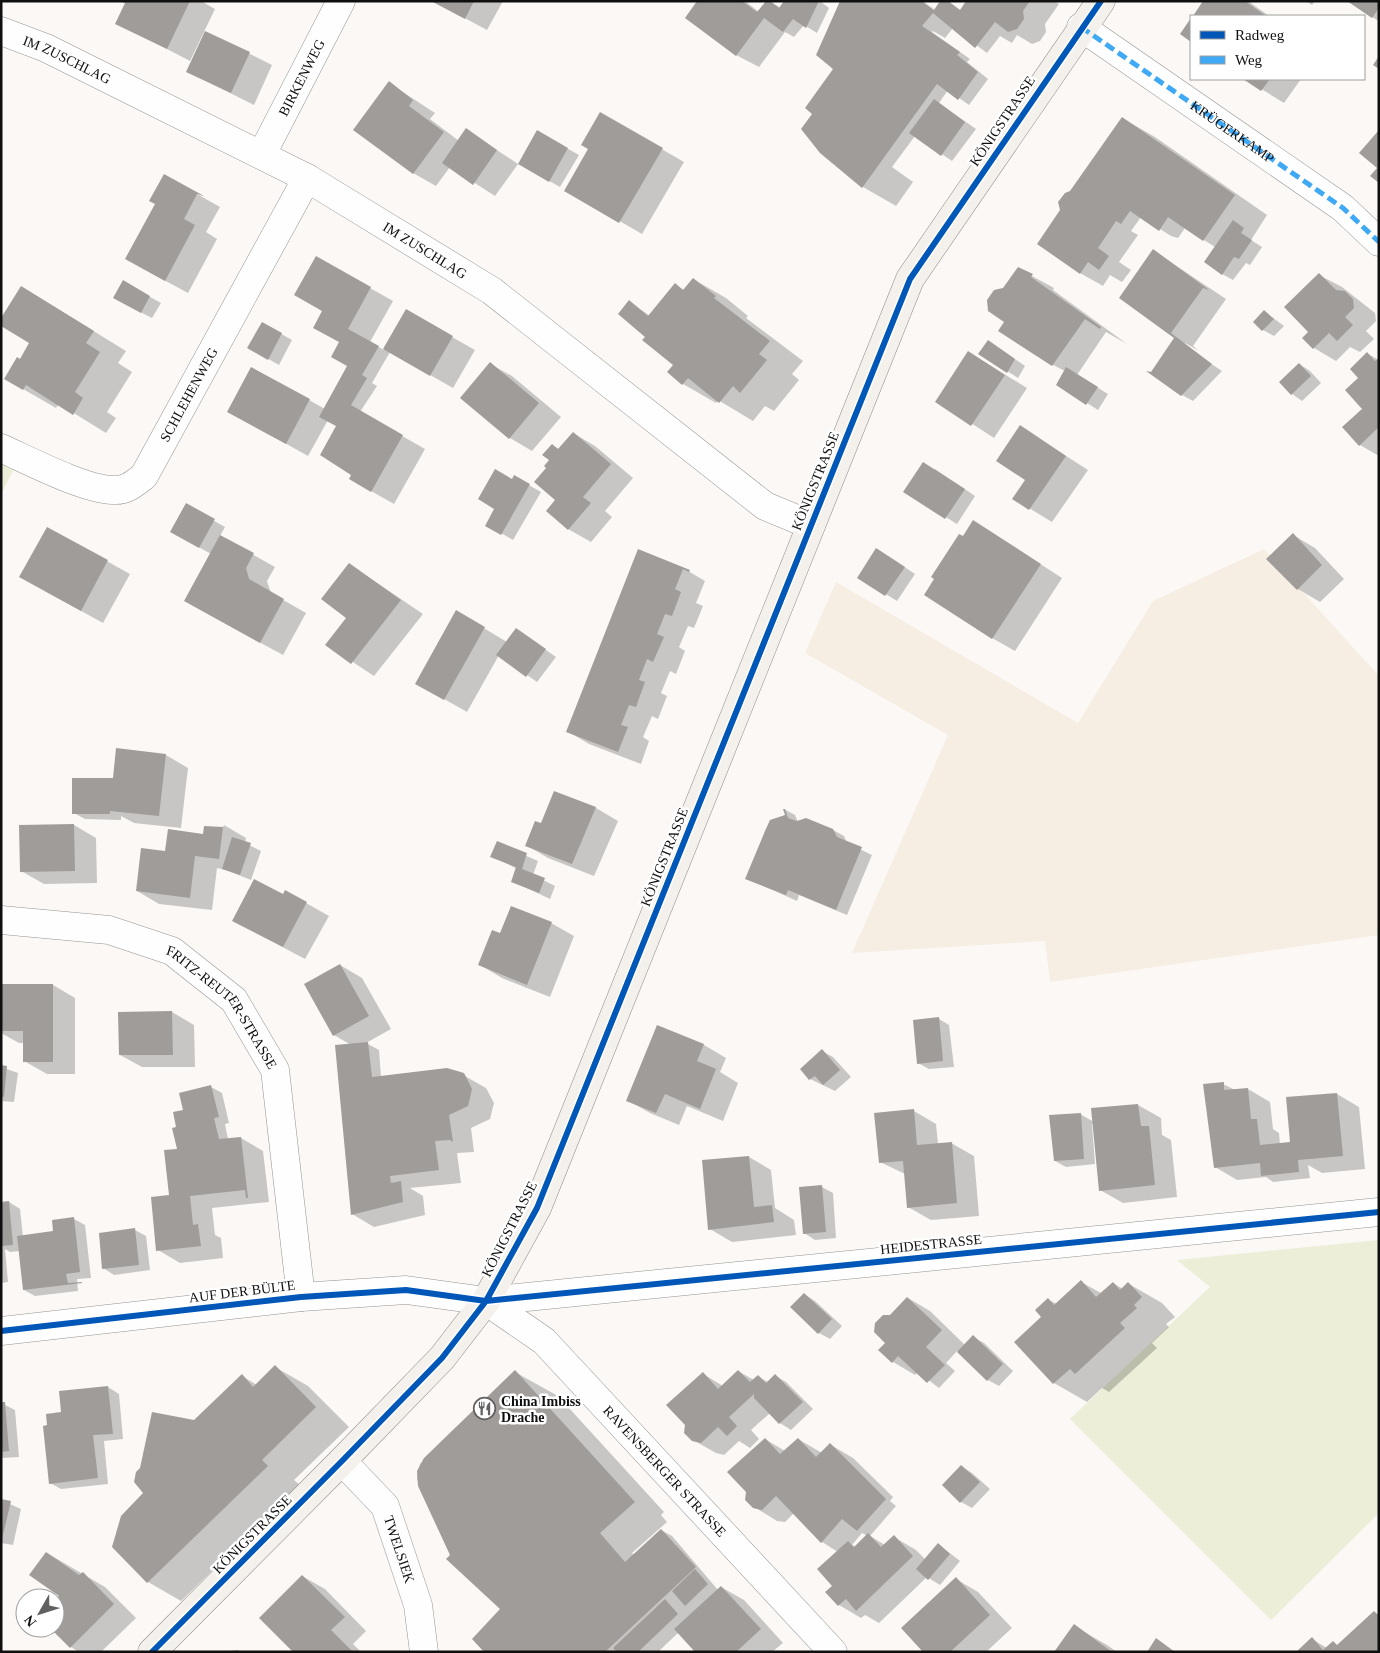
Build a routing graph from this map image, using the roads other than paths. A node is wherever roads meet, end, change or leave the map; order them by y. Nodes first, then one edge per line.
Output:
1 (341, 1) edge
2 (1101, 1) edge
3 (1082, 27) junction
4 (1, 32) edge
5 (262, 154) junction
6 (307, 178) junction
7 (1379, 242) edge
8 (1, 448) edge
9 (811, 525) junction
10 (1, 920) edge
11 (1379, 1212) edge
12 (301, 1297) junction
13 (486, 1301) junction
14 (1, 1331) edge
15 (342, 1461) junction
16 (152, 1652) edge
17 (424, 1652) edge
18 (832, 1652) edge

1 - 5 street, BIRKENWEG
2 - 3 main road, KÖNIGSTRASSE
3 - 7 street, KRÜGERKAMP
3 - 9 main road, KÖNIGSTRASSE
4 - 5 street, IM ZUSCHLAG
5 - 6 street, IM ZUSCHLAG
6 - 8 street, SCHLEHENWEG
6 - 9 street, IM ZUSCHLAG
9 - 13 main road, KÖNIGSTRASSE
10 - 12 street, FRITZ-REUTER-STRASSE
11 - 13 street, HEIDESTRASSE
12 - 13 street, AUF DER BÜLTE
12 - 14 street, AUF DER BÜLTE
13 - 15 main road, KÖNIGSTRASSE
13 - 18 street, RAVENSBERGER STRASSE
15 - 16 main road, KÖNIGSTRASSE
15 - 17 street, TWELSIEK

